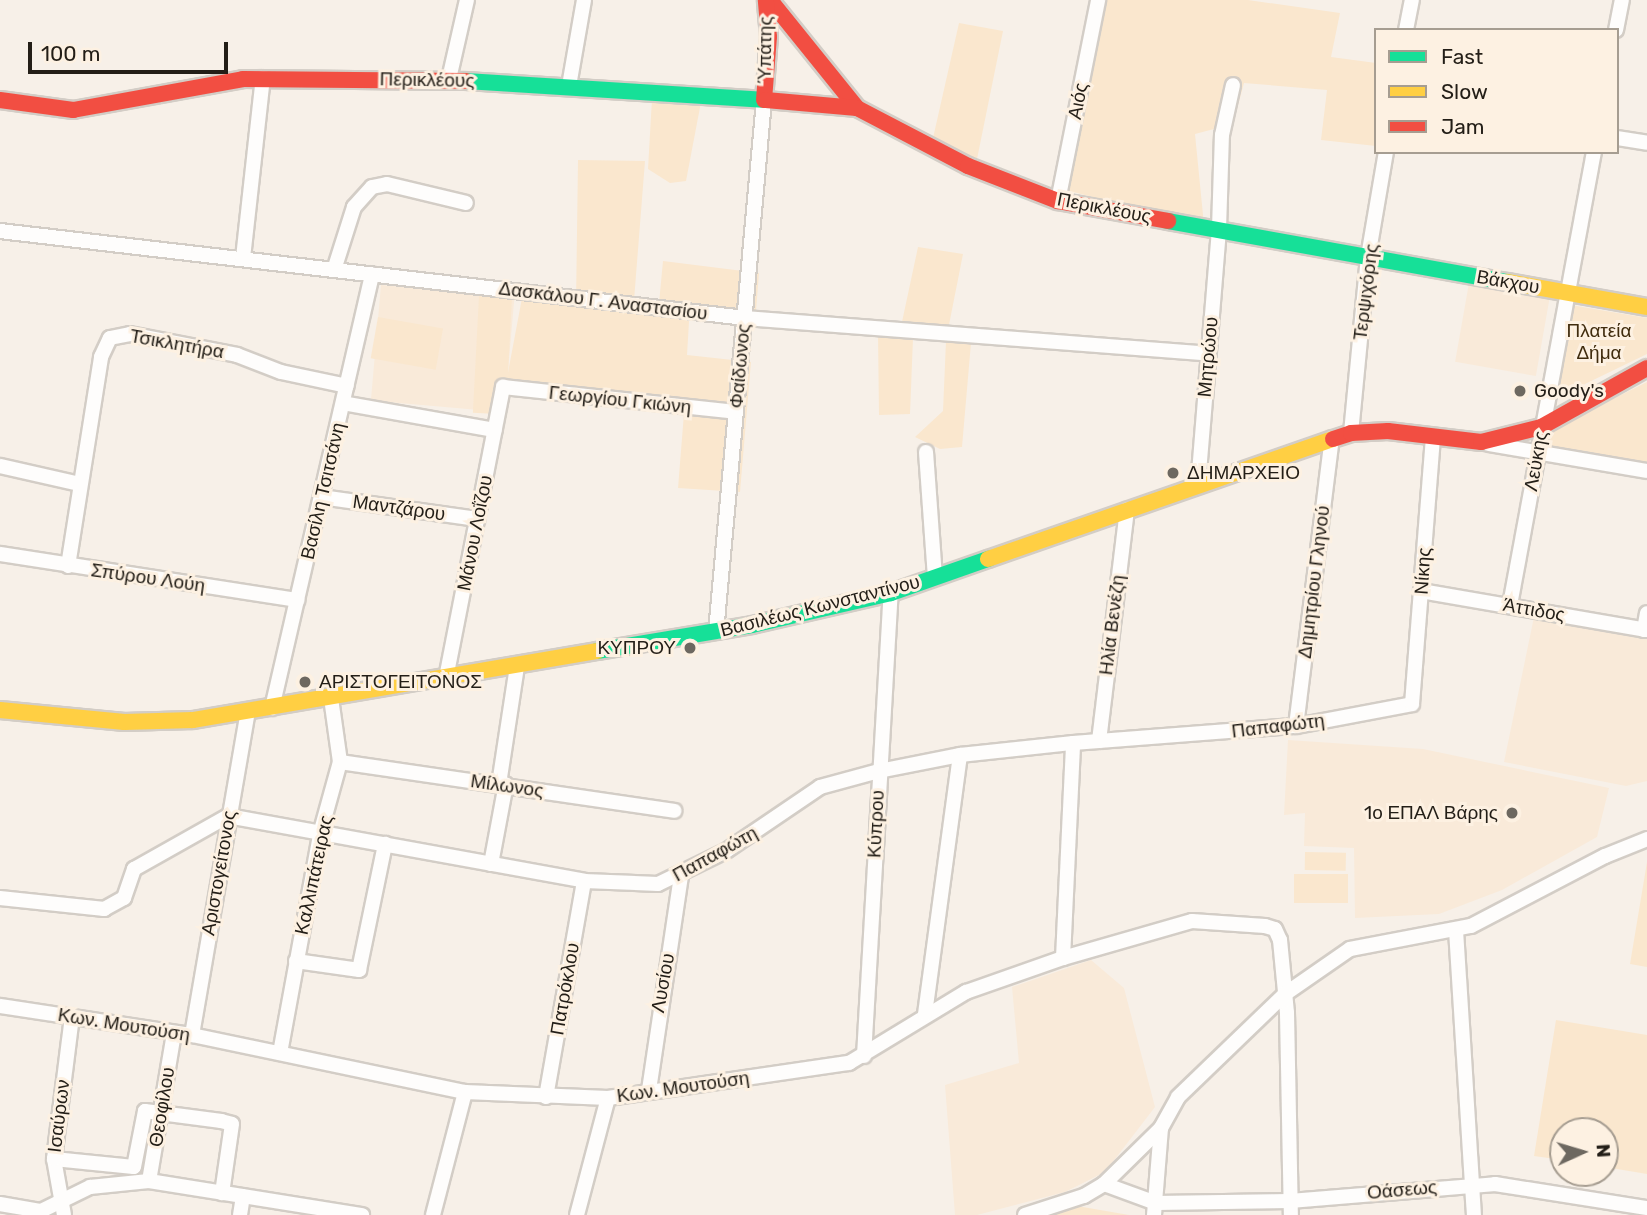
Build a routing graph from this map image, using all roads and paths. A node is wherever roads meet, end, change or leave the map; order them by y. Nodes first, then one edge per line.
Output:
1 (467, 0) edge
2 (584, 0) edge
3 (768, 0) edge
4 (1098, 0) edge
5 (1412, 0) edge
6 (1622, 0) edge
7 (1406, 28) edge
8 (1616, 28) edge
9 (797, 29) junction
10 (769, 37) junction
11 (263, 78) junction
12 (449, 79) junction
13 (1233, 85) dead end
14 (569, 86) junction
15 (0, 100) edge
16 (764, 100) junction
17 (857, 108) junction
18 (1619, 138) edge
19 (1647, 143) edge
20 (1386, 154) edge
21 (1594, 154) edge
22 (1058, 201) junction
23 (466, 203) dead end
24 (1219, 229) junction
25 (0, 231) edge
26 (1368, 257) junction
27 (243, 258) junction
28 (334, 270) junction
29 (372, 275) junction
30 (1569, 293) junction
31 (1647, 307) edge
32 (745, 318) junction
33 (1208, 354) junction
34 (1647, 368) edge
35 (347, 386) junction
36 (503, 387) joint
37 (343, 403) junction
38 (736, 412) junction
39 (1541, 427) junction
40 (495, 429) junction
41 (1351, 433) junction
42 (1332, 438) junction
43 (1433, 438) junction
44 (1481, 442) junction
45 (1538, 451) junction
46 (926, 452) dead end
47 (0, 466) edge
48 (1647, 471) edge
49 (80, 484) junction
50 (1198, 485) junction
51 (321, 497) junction
52 (1127, 510) junction
53 (477, 519) junction
54 (0, 554) edge
55 (68, 566) junction
56 (935, 578) junction
57 (1421, 591) junction
58 (891, 593) junction
59 (297, 600) junction
60 (1510, 605) junction
61 (1647, 613) edge
62 (1646, 630) edge
63 (716, 632) junction
64 (517, 666) junction
65 (446, 678) junction
66 (331, 698) junction
67 (1412, 704) joint
68 (272, 708) junction
69 (0, 710) edge
70 (248, 710) junction
71 (1296, 726) junction
72 (1099, 740) junction
73 (1073, 743) junction
74 (960, 755) junction
75 (340, 762) junction
76 (879, 771) junction
77 (502, 784) junction
78 (674, 811) dead end
79 (228, 816) junction
80 (320, 834) junction
81 (1647, 839) edge
82 (385, 844) junction
83 (491, 864) junction
84 (681, 876) junction
85 (584, 881) junction
86 (0, 898) edge
87 (1456, 930) junction
88 (1063, 958) junction
89 (296, 961) junction
90 (1285, 994) junction
91 (0, 1006) edge
92 (925, 1014) junction
93 (72, 1017) junction
94 (174, 1033) junction
95 (192, 1035) junction
96 (280, 1053) junction
97 (864, 1056) junction
98 (649, 1090) junction
99 (466, 1092) junction
100 (546, 1097) junction
101 (608, 1098) junction
102 (161, 1112) junction
103 (1161, 1128) junction
104 (54, 1159) junction
105 (149, 1181) junction
106 (1104, 1184) junction
107 (1472, 1184) junction
108 (222, 1193) junction
109 (243, 1196) junction
110 (0, 1204) edge
111 (62, 1208) edge
112 (1291, 1208) edge
113 (1647, 1208) edge
114 (1155, 1209) edge
115 (240, 1215) edge
116 (362, 1215) edge
117 (433, 1215) edge
118 (577, 1215) edge
119 (1026, 1215) edge
120 (1474, 1215) edge

1 - 12 street
2 - 14 street
3 - 9 street, Περικλέους
3 - 10 street, Ύπάτης
4 - 22 street, Αιός
5 - 7 street
6 - 8 street
9 - 10 street
9 - 17 street, Περικλέους
10 - 16 street, Ύπάτης
11 - 12 street, Περικλέους
11 - 15 street, Περικλέους
11 - 27 street
12 - 14 street, Περικλέους
13 - 24 street, Μητρώου
14 - 16 street, Περικλέους
16 - 17 street, Περικλέους
16 - 32 street, Φαίδωνος
17 - 22 street, Περικλέους
18 - 19 street
20 - 26 street, Τερψιχόρης
21 - 30 street, Λεύκης
22 - 24 street, Περικλέους
23 - 28 street
24 - 26 street, Περικλέους
24 - 33 street, Μητρώου
25 - 27 street, Δασκάλου Γ. Αναστασίου
26 - 30 street, Βάκχου
26 - 41 street, Τερψιχόρης
27 - 28 street, Δασκάλου Γ. Αναστασίου
28 - 29 street, Δασκάλου Γ. Αναστασίου
29 - 32 street, Δασκάλου Γ. Αναστασίου
29 - 35 street, Βασίλη Τσιτσάνη
30 - 31 street, Βάκχου
30 - 39 street, Λεύκης
32 - 33 street, Δασκάλου Γ. Αναστασίου
32 - 38 street, Φαίδωνος
33 - 50 street, Μητρώου
34 - 39 street, Βασιλέως Κωνσταντίνου
35 - 37 street, Βασίλη Τσιτσάνη
35 - 49 street, Τσικλητήρα
36 - 38 street, Γεωργίου Γκιώνη
36 - 40 street, Μάνου Λοΐζου
37 - 40 street
37 - 51 street, Βασίλη Τσιτσάνη
38 - 63 street, Φαίδωνος
39 - 44 street, Βασιλέως Κωνσταντίνου
39 - 45 street, Λεύκης
40 - 53 street, Μάνου Λοΐζου
41 - 42 street, Βασιλέως Κωνσταντίνου
41 - 43 street, Βασιλέως Κωνσταντίνου
42 - 50 street, Βασιλέως Κωνσταντίνου
42 - 71 street, Δημητρίου Γληνού
43 - 44 street, Βασιλέως Κωνσταντίνου
43 - 57 street, Νίκης
44 - 45 street
45 - 48 street
45 - 60 street, Λεύκης
46 - 56 street
47 - 49 street
49 - 55 street, Τσικλητήρα
50 - 52 street, Βασιλέως Κωνσταντίνου
51 - 53 street, Μαντζάρου
51 - 59 street, Βασίλη Τσιτσάνη
52 - 56 street, Βασιλέως Κωνσταντίνου
52 - 72 street, Ηλία Βενέζη
53 - 65 street, Μάνου Λοΐζου
54 - 55 street, Σπύρου Λούη
55 - 59 street, Σπύρου Λούη
56 - 58 street, Βασιλέως Κωνσταντίνου
57 - 60 street, Άττιδος
57 - 67 street, Νίκης
58 - 63 street, Βασιλέως Κωνσταντίνου
58 - 76 street, Κύπρου
59 - 68 street, Βασίλη Τσιτσάνη
60 - 62 street, Άττιδος
61 - 62 street
63 - 64 street, Βασιλέως Κωνσταντίνου
64 - 65 street, Βασιλέως Κωνσταντίνου
64 - 77 street
65 - 66 street, Βασιλέως Κωνσταντίνου
66 - 68 street, Βασιλέως Κωνσταντίνου
66 - 75 street, Καλλιπάτειρας
67 - 71 street, Παπαφώτη
68 - 70 street, Βασιλέως Κωνσταντίνου
69 - 70 street, Βασιλέως Κωνσταντίνου
70 - 79 street, Αριστογείτονος
71 - 72 street, Παπαφώτη
72 - 73 street, Παπαφώτη
73 - 74 street, Παπαφώτη
73 - 88 street
74 - 76 street, Παπαφώτη
74 - 92 street
75 - 77 street, Μίλωνος
75 - 80 street, Καλλιπάτειρας
76 - 84 street, Παπαφώτη
76 - 97 street, Κύπρου
77 - 78 street, Μίλωνος
77 - 83 street
79 - 80 street, Παπαφώτη
79 - 86 street
79 - 95 street, Αριστογείτονος
80 - 82 street, Παπαφώτη
80 - 89 street, Καλλιπάτειρας
81 - 87 street
82 - 83 street, Παπαφώτη
82 - 89 street
83 - 85 street, Παπαφώτη
84 - 85 street, Παπαφώτη
84 - 98 street, Λυσίου
85 - 100 street, Πατρόκλου
87 - 90 street
87 - 107 street
88 - 90 street, Κων. Μουτούση
88 - 92 street, Κων. Μουτούση
89 - 96 street, Καλλιπάτειρας
90 - 103 street
90 - 112 street, Κων. Μουτούση
91 - 93 street, Κων. Μουτούση
92 - 97 street, Κων. Μουτούση
93 - 94 street, Κων. Μουτούση
93 - 104 street, Ισαύρων
94 - 95 street, Κων. Μουτούση
94 - 102 street, Θεοφίλου
95 - 96 street, Κων. Μουτούση
96 - 99 street, Κων. Μουτούση
97 - 98 street, Κων. Μουτούση
98 - 101 street, Κων. Μουτούση
99 - 100 street, Κων. Μουτούση
99 - 117 street
100 - 101 street, Κων. Μουτούση
101 - 118 street
102 - 104 street
102 - 105 street, Θεοφίλου
102 - 108 street
103 - 106 street
103 - 114 street
104 - 111 street, Ισαύρων
105 - 108 street
105 - 111 street
106 - 114 street
106 - 119 street
107 - 112 street, Οάσεως
107 - 113 street, Οάσεως
107 - 120 street
108 - 109 street
109 - 115 street
109 - 116 street
110 - 111 street
112 - 114 street, Οάσεως

